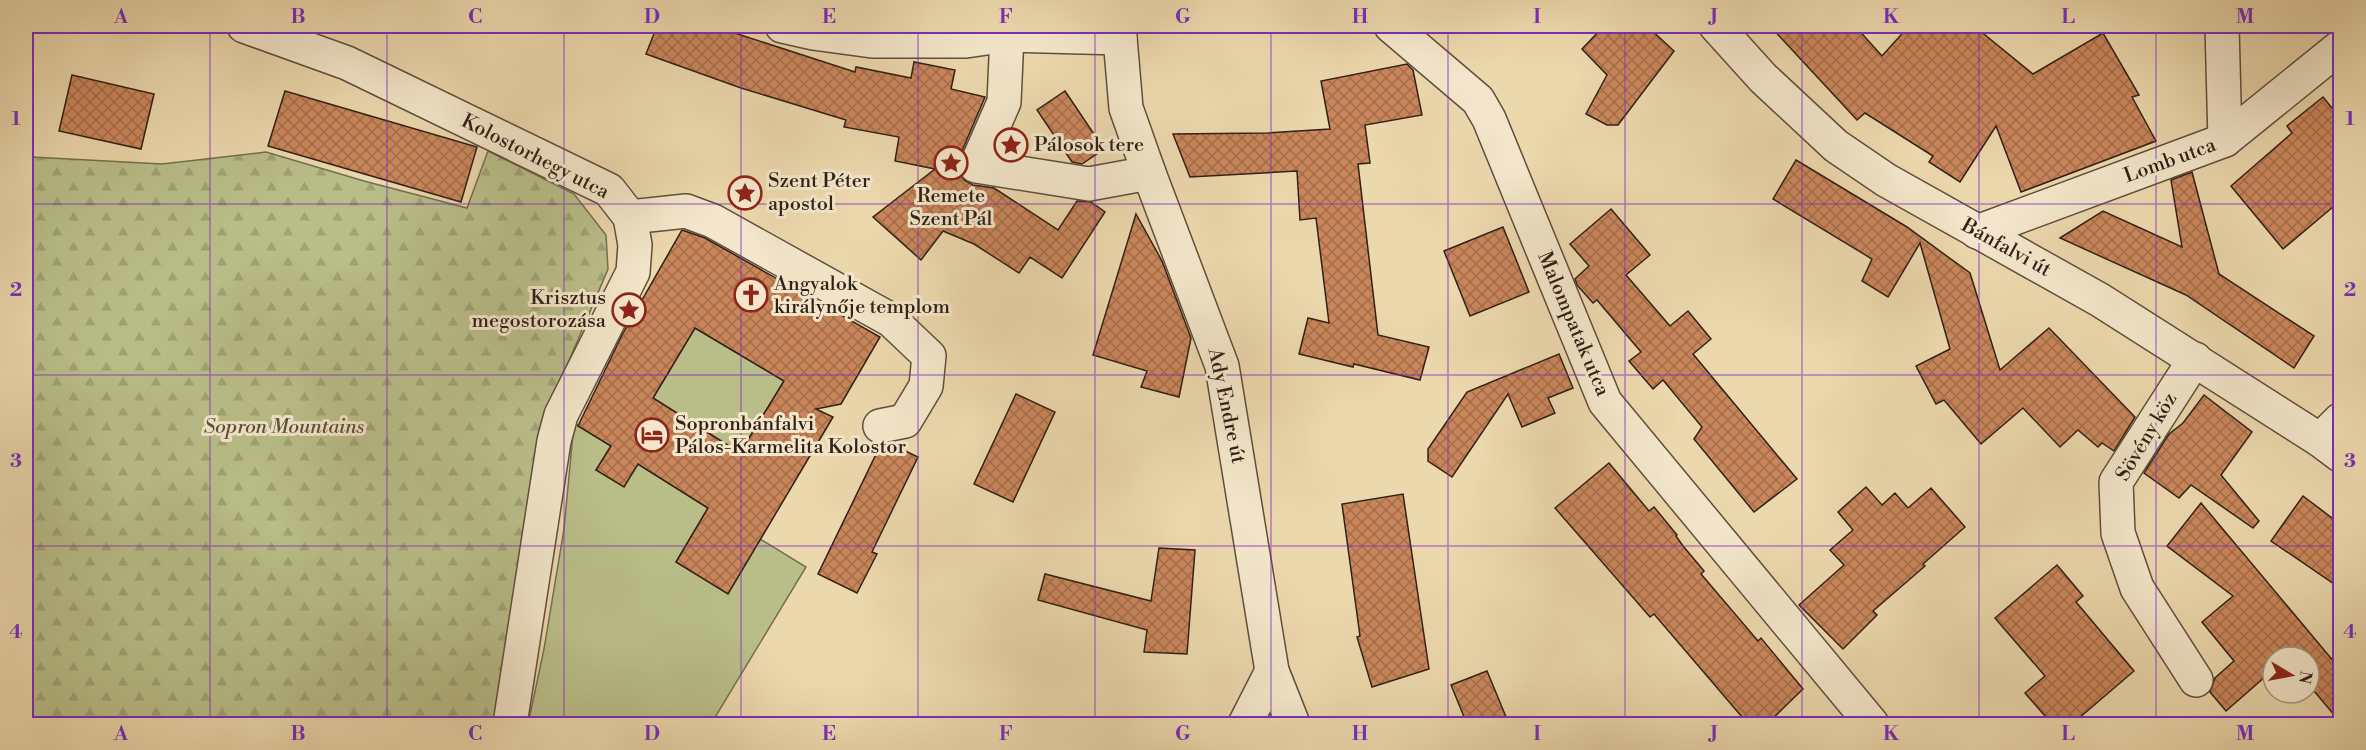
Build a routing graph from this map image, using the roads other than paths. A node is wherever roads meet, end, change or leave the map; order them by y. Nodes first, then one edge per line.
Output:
1 (244, 26) edge
2 (782, 26) edge
3 (1391, 26) edge
4 (1716, 26) edge
5 (2222, 26) edge
6 (1119, 32) edge
7 (1007, 35) junction
8 (2340, 47) edge
9 (2225, 140) junction
10 (1149, 173) junction
11 (630, 217) junction
12 (1977, 232) junction
13 (2194, 359) junction
14 (880, 426) dead end
15 (2334, 438) edge
16 (1272, 671) junction
17 (2196, 680) dead end
18 (510, 724) edge
19 (1245, 724) edge
20 (1293, 724) edge
21 (1872, 724) edge

1 - 11 street, Kolostorhegy utca
2 - 7 street
3 - 21 street, Malompatak utca
4 - 12 street, Bánfalvi út
5 - 9 street
6 - 7 street
6 - 10 street, Ady Endre út
7 - 10 street
8 - 9 street, Lomb utca
9 - 12 street, Lomb utca
10 - 16 street, Ady Endre út
11 - 14 street
11 - 18 street, Kolostorhegy utca
12 - 13 street, Bánfalvi út
13 - 15 street, Bánfalvi út
13 - 17 street, Sövény köz
16 - 19 street
16 - 20 street, Ady Endre út

